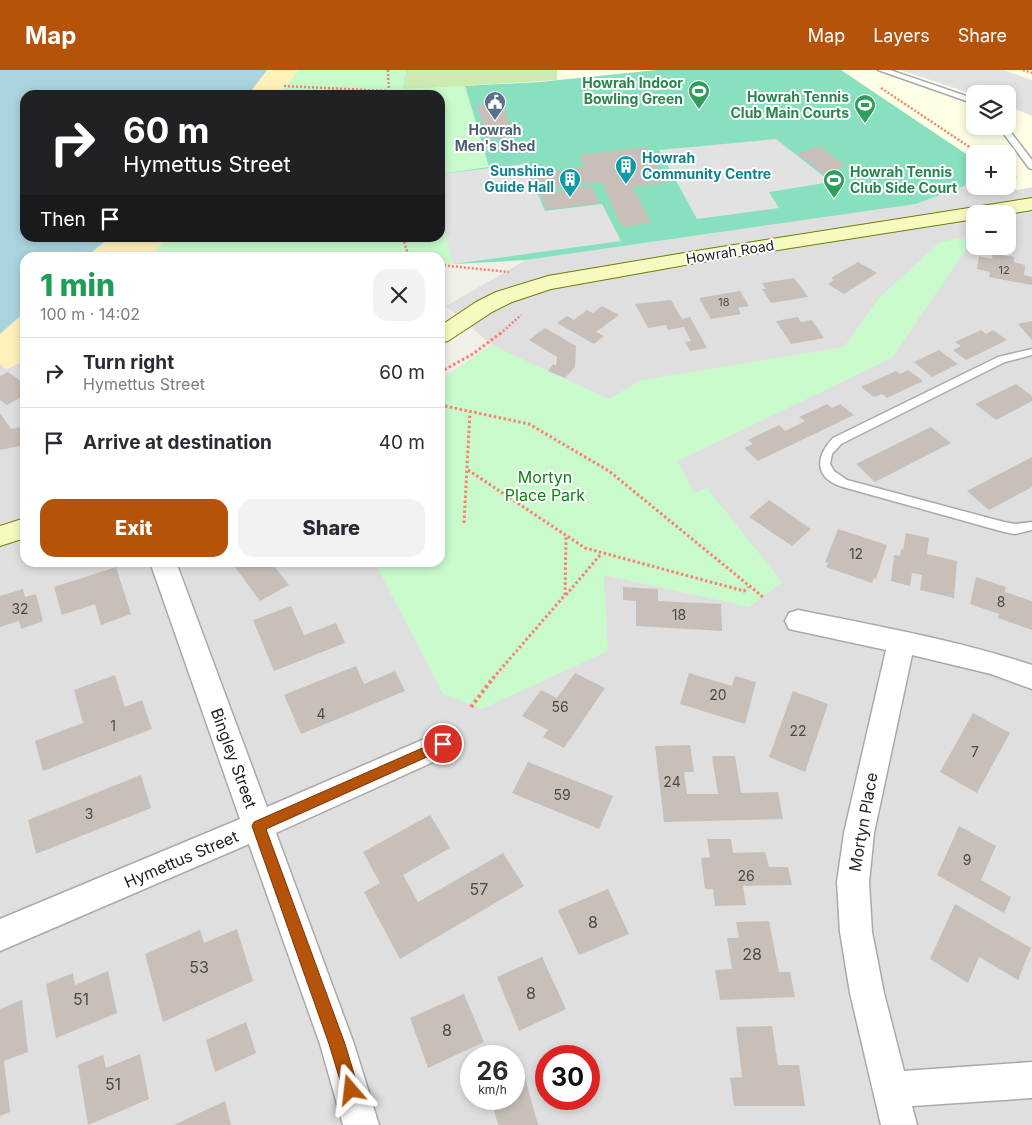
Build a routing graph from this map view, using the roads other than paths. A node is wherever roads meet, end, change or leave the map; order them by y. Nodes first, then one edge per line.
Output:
1 (882, 70) edge
2 (966, 99) edge
3 (1009, 135) edge
4 (1032, 166) edge
5 (1032, 204) edge
6 (445, 333) edge
7 (1032, 352) edge
8 (1032, 526) edge
9 (20, 530) edge
10 (0, 536) edge
11 (165, 567) edge
12 (798, 621) dead end
13 (901, 644) junction
14 (1032, 677) edge
15 (443, 744) dead end
16 (258, 826) junction
17 (0, 935) edge
18 (1032, 1080) edge
19 (891, 1090) junction
20 (361, 1125) edge
21 (899, 1125) edge

1 - 2 lane
3 - 4 lane
5 - 6 street, Howrah Road
7 - 8 lane
9 - 10 street
11 - 16 street, Bingley Street
12 - 13 street
13 - 14 street
13 - 19 street, Mortyn Place
15 - 16 street, Hymettus Street
16 - 17 street, Hymettus Street
16 - 20 street, Bingley Street
18 - 19 street
19 - 21 street, Mortyn Place

